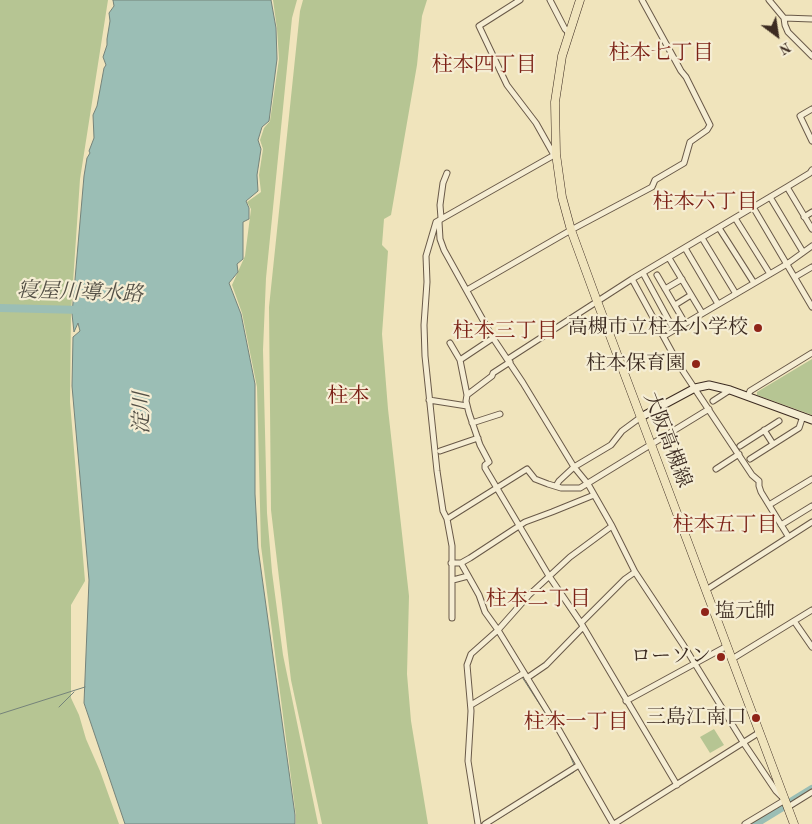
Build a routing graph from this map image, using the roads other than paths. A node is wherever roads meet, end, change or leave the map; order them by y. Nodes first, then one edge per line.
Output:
1 (520, 0) edge
2 (550, 0) edge
3 (580, 0) edge
4 (642, 0) edge
5 (769, 0) edge
6 (784, 18) junction
7 (812, 19) edge
8 (569, 33) junction
9 (812, 56) edge
10 (812, 109) edge
11 (812, 141) edge
12 (555, 154) junction
13 (812, 170) edge
14 (448, 173) dead end
15 (787, 187) junction
16 (770, 197) junction
17 (753, 207) junction
18 (812, 212) edge
19 (804, 217) junction
20 (441, 218) junction
21 (735, 218) junction
22 (719, 228) junction
23 (812, 229) edge
24 (571, 230) junction
25 (702, 238) junction
26 (812, 246) edge
27 (685, 248) junction
28 (803, 252) junction
29 (669, 258) junction
30 (787, 264) junction
31 (812, 266) edge
32 (643, 273) junction
33 (770, 274) junction
34 (656, 275) dead end
35 (795, 277) junction
36 (632, 279) junction
37 (682, 279) junction
38 (754, 283) junction
39 (665, 289) junction
40 (467, 290) junction
41 (736, 294) junction
42 (691, 295) junction
43 (597, 301) junction
44 (718, 304) junction
45 (674, 305) junction
46 (812, 307) edge
47 (702, 313) junction
48 (685, 323) junction
49 (674, 330) junction
50 (664, 336) junction
51 (492, 338) junction
52 (450, 343) dead end
53 (812, 353) edge
54 (460, 360) junction
55 (509, 361) junction
56 (695, 388) junction
57 (730, 390) junction
58 (467, 395) junction
59 (748, 396) junction
60 (429, 400) junction
61 (713, 401) dead end
62 (467, 406) junction
63 (709, 409) junction
64 (500, 414) dead end
65 (803, 416) junction
66 (641, 417) junction
67 (812, 420) edge
68 (779, 421) dead end
69 (472, 423) junction
70 (764, 430) junction
71 (478, 438) junction
72 (773, 444) junction
73 (652, 445) junction
74 (740, 446) dead end
75 (440, 451) dead end
76 (738, 454) junction
77 (750, 459) dead end
78 (574, 466) junction
79 (716, 469) dead end
80 (812, 479) edge
81 (588, 484) junction
82 (556, 486) junction
83 (496, 487) junction
84 (594, 494) junction
85 (770, 505) junction
86 (812, 506) edge
87 (447, 518) junction
88 (812, 522) edge
89 (519, 525) junction
90 (781, 525) junction
91 (612, 526) junction
92 (788, 536) junction
93 (451, 563) junction
94 (461, 563) junction
95 (635, 572) junction
96 (468, 576) junction
97 (550, 576) junction
98 (453, 580) junction
99 (706, 590) junction
100 (812, 610) edge
101 (452, 618) dead end
102 (794, 621) junction
103 (582, 625) junction
104 (498, 630) junction
105 (727, 646) junction
106 (812, 647) edge
107 (732, 659) junction
108 (695, 664) junction
109 (525, 676) junction
110 (626, 701) junction
111 (471, 706) junction
112 (760, 732) junction
113 (743, 742) junction
114 (579, 766) junction
115 (677, 785) junction
116 (812, 792) edge
117 (786, 803) junction
118 (478, 824) edge
119 (485, 824) edge
120 (614, 824) edge
121 (745, 824) edge
122 (794, 824) edge

1 - 12 street
2 - 8 street
3 - 8 main road, 大阪高槻線
4 - 24 street
5 - 6 street
6 - 7 street
6 - 9 street
8 - 12 main road, 大阪高槻線
10 - 11 street
12 - 20 street
12 - 24 main road, 大阪高槻線
13 - 15 street
14 - 20 street
15 - 16 street
15 - 19 street
16 - 17 street
16 - 28 street
17 - 21 street
17 - 30 street
18 - 19 street
19 - 23 street
20 - 40 street
20 - 60 street
21 - 22 street
21 - 33 street
22 - 25 street
22 - 38 street
24 - 40 street
24 - 43 main road, 大阪高槻線
25 - 27 street
25 - 41 street
26 - 28 street
27 - 29 street
27 - 44 street
28 - 30 street
29 - 32 street
29 - 37 street
30 - 33 street
30 - 35 street
31 - 35 street
32 - 36 street
32 - 49 street
33 - 38 street
34 - 39 street
35 - 46 street
36 - 43 street
36 - 50 street
37 - 39 street
37 - 42 street
38 - 41 street
39 - 45 street
40 - 51 street
41 - 44 street
42 - 45 street
42 - 47 street
43 - 55 street
43 - 66 main road, 大阪高槻線
44 - 47 street
45 - 48 street
47 - 48 street
48 - 49 street
49 - 50 street
50 - 56 street
51 - 54 street
51 - 55 street
52 - 54 street
53 - 59 street
54 - 58 street
55 - 58 street
55 - 78 street
56 - 57 street
56 - 63 street
56 - 66 street
57 - 59 street
57 - 61 street
58 - 62 street
59 - 65 street
60 - 62 street
60 - 87 street
62 - 69 street
63 - 73 street
63 - 76 street
64 - 69 street
65 - 67 street
65 - 72 street
66 - 73 main road, 大阪高槻線
66 - 78 street
68 - 70 street
69 - 71 street
70 - 72 street
70 - 74 street
71 - 75 street
71 - 83 street
72 - 77 street
73 - 81 street
73 - 99 main road, 大阪高槻線
76 - 79 street
76 - 85 street
78 - 81 street
78 - 82 street
80 - 85 street
81 - 82 street
81 - 84 street
82 - 83 street
83 - 87 street
83 - 89 street
84 - 89 street
84 - 91 street
85 - 90 street
86 - 90 street
87 - 93 street
88 - 92 street
89 - 94 street
89 - 97 street
90 - 92 street
91 - 95 street
91 - 97 street
92 - 99 street
93 - 94 street
93 - 98 street
94 - 96 street
95 - 103 street
95 - 108 street
96 - 98 street
96 - 104 street
97 - 103 street
97 - 104 street
98 - 101 street
99 - 105 main road, 大阪高槻線
100 - 102 street
102 - 106 street
102 - 107 street
103 - 109 street
103 - 110 street
104 - 109 street
104 - 111 street
105 - 107 main road, 大阪高槻線
105 - 108 street
107 - 112 main road, 大阪高槻線
108 - 110 street
108 - 113 street
109 - 111 street
109 - 114 street
110 - 115 street
111 - 118 street
112 - 113 street
112 - 117 main road, 大阪高槻線
113 - 115 street
113 - 117 street
114 - 119 street
114 - 120 street
115 - 120 street
116 - 117 street
117 - 121 street
117 - 122 main road, 大阪高槻線

